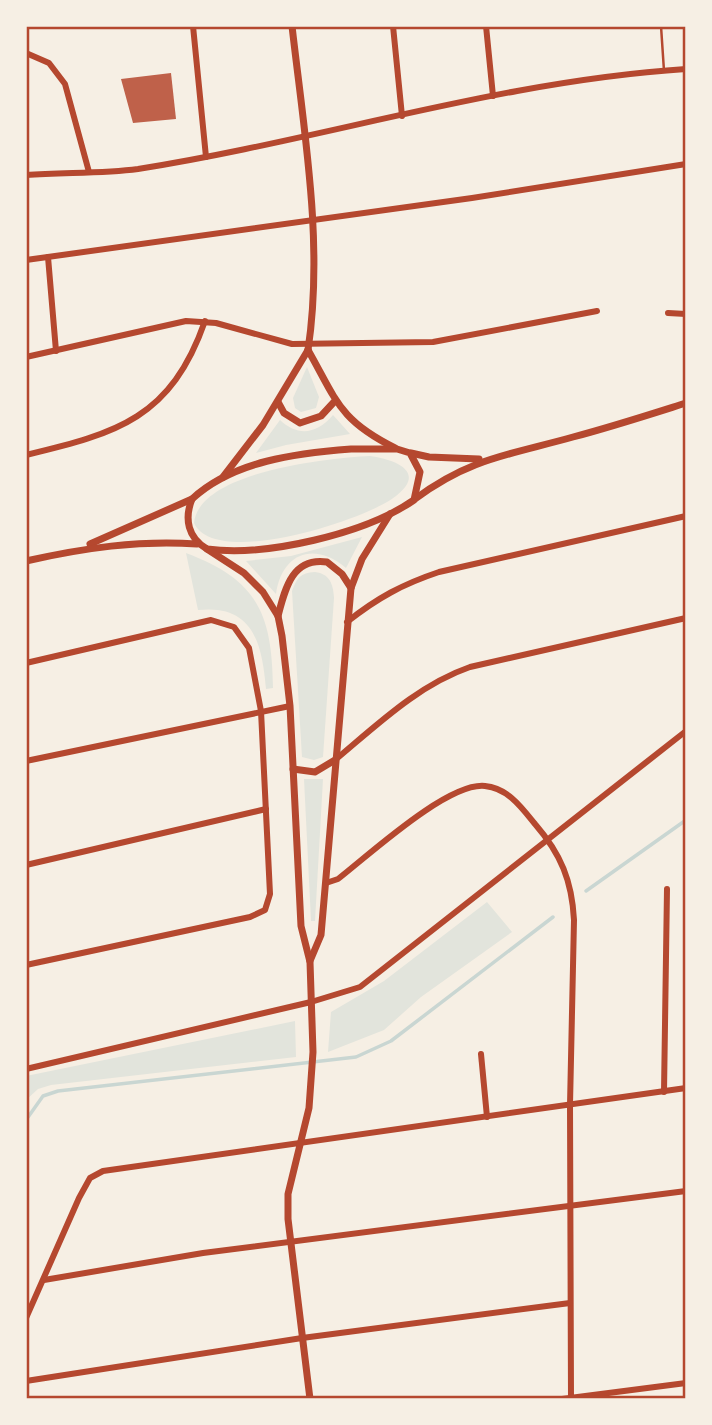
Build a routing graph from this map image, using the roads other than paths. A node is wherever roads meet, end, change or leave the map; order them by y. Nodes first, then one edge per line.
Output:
1 (192, 26) edge
2 (292, 26) edge
3 (393, 26) edge
4 (486, 26) edge
5 (661, 26) edge
6 (26, 53) edge
7 (686, 69) edge
8 (664, 71) junction
9 (494, 96) junction
10 (402, 116) junction
11 (304, 134) junction
12 (206, 157) junction
13 (686, 164) edge
14 (89, 172) junction
15 (26, 175) edge
16 (311, 220) junction
17 (48, 257) junction
18 (26, 260) edge
19 (597, 311) dead end
20 (668, 313) dead end
21 (686, 314) edge
22 (205, 321) junction
23 (309, 347) junction
24 (56, 351) junction
25 (26, 357) edge
26 (278, 402) junction
27 (334, 402) junction
28 (686, 402) edge
29 (397, 449) junction
30 (410, 453) junction
31 (26, 455) edge
32 (483, 459) junction
33 (222, 478) junction
34 (192, 499) junction
35 (414, 500) junction
36 (390, 514) junction
37 (686, 516) edge
38 (197, 544) junction
39 (207, 549) junction
40 (76, 550) junction
41 (26, 561) edge
42 (351, 588) junction
43 (278, 616) junction
44 (686, 618) edge
45 (346, 623) junction
46 (26, 663) edge
47 (290, 706) junction
48 (261, 711) junction
49 (686, 731) edge
50 (335, 760) junction
51 (26, 761) edge
52 (293, 769) junction
53 (266, 809) junction
54 (547, 837) junction
55 (26, 865) edge
56 (326, 883) junction
57 (667, 888) dead end
58 (310, 962) junction
59 (26, 965) edge
60 (311, 1002) junction
61 (481, 1054) dead end
62 (26, 1069) edge
63 (686, 1088) edge
64 (664, 1092) junction
65 (570, 1105) junction
66 (487, 1117) junction
67 (300, 1145) junction
68 (686, 1191) edge
69 (571, 1206) junction
70 (290, 1242) junction
71 (44, 1280) junction
72 (570, 1303) junction
73 (26, 1318) edge
74 (302, 1338) junction
75 (26, 1381) edge
76 (686, 1383) edge
77 (571, 1398) edge
78 (310, 1399) edge
79 (562, 1399) edge

1 - 12 street
2 - 11 street
3 - 10 street
4 - 9 street
5 - 8 lane
6 - 14 street
7 - 8 street
8 - 9 street
9 - 10 street
10 - 11 street
11 - 12 street
11 - 16 street
12 - 14 street
13 - 16 street
14 - 15 street
16 - 17 street
16 - 23 street
17 - 18 street
17 - 24 street
19 - 23 street
20 - 21 street
22 - 23 street
22 - 24 street
22 - 31 street
23 - 26 street
23 - 27 street
24 - 25 street
26 - 27 street
26 - 33 street
27 - 29 street
28 - 32 street
29 - 30 street
29 - 33 street
30 - 32 street
30 - 35 street
32 - 35 street
33 - 34 street
34 - 38 street
34 - 40 street
35 - 36 street
36 - 39 street
36 - 42 street
37 - 45 street
38 - 39 street
38 - 40 street
39 - 43 street
40 - 41 street
42 - 43 street
42 - 45 street
43 - 47 street
44 - 50 street
45 - 50 street
46 - 48 street
47 - 48 street
47 - 52 street
48 - 51 street
48 - 53 street
49 - 54 street
50 - 52 street
50 - 56 street
52 - 58 street
53 - 55 street
53 - 59 street
54 - 56 street
54 - 60 street
54 - 65 street
56 - 58 street
57 - 64 street
58 - 60 street
60 - 62 street
60 - 67 street
61 - 66 street
63 - 64 street
64 - 65 street
65 - 66 street
65 - 69 street
66 - 67 street
67 - 70 street
67 - 71 street
68 - 69 street
69 - 70 street
69 - 72 street
70 - 71 street
70 - 74 street
71 - 73 street
72 - 74 street
72 - 77 street
74 - 75 street
74 - 78 street
76 - 77 street
77 - 79 street

